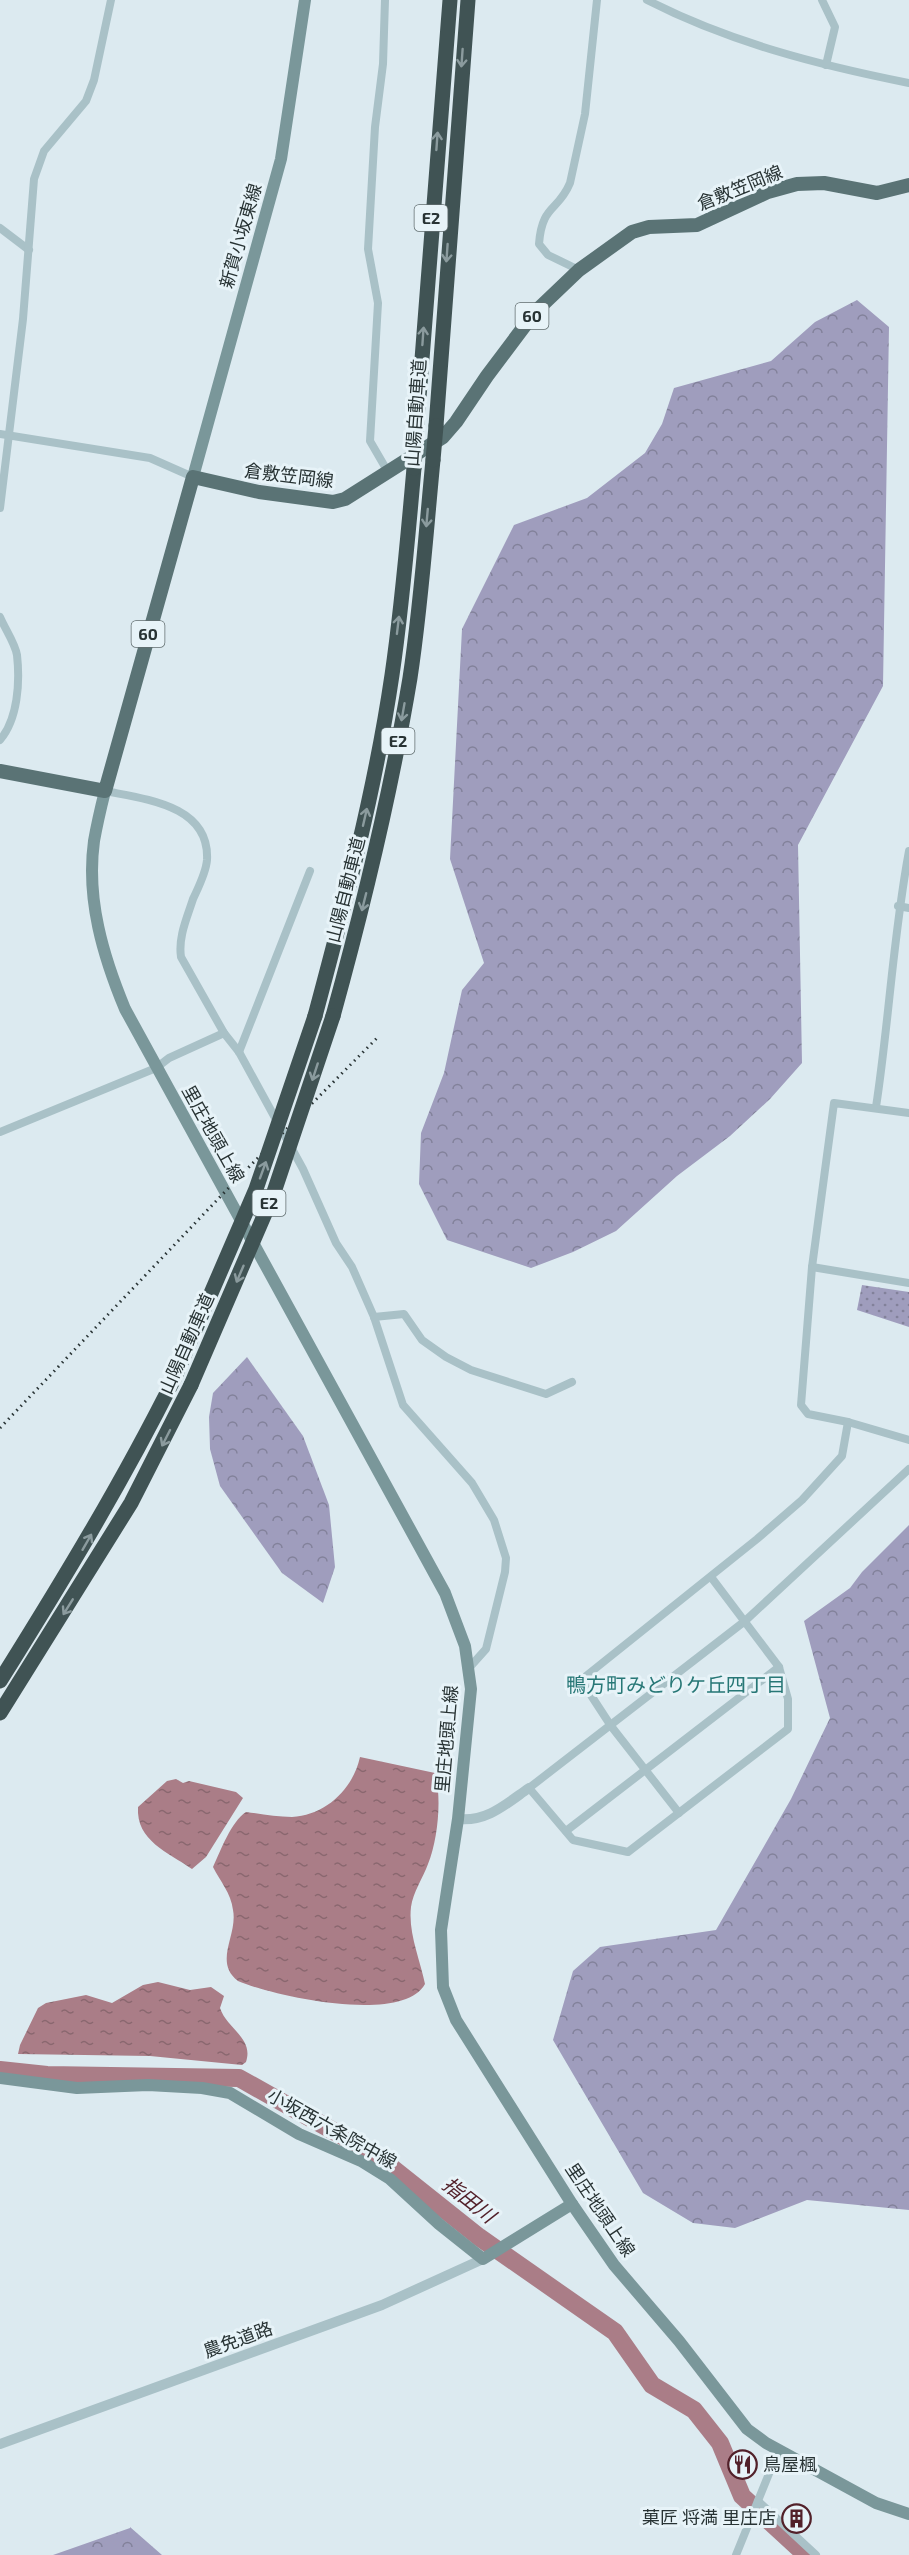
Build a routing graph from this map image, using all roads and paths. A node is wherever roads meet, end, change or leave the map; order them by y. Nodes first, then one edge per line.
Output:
1 (111, 0) edge
2 (305, 0) edge
3 (385, 0) edge
4 (450, 0) edge
5 (468, 0) edge
6 (597, 0) edge
7 (647, 0) edge
8 (822, 0) edge
9 (826, 65) junction
10 (909, 83) edge
11 (909, 184) edge
12 (0, 228) edge
13 (29, 250) junction
14 (579, 270) junction
15 (0, 435) edge
16 (11, 436) junction
17 (388, 472) junction
18 (193, 477) junction
19 (0, 508) edge
20 (0, 617) edge
21 (0, 740) edge
22 (0, 771) edge
23 (105, 790) junction
24 (909, 851) edge
25 (310, 871) dead end
26 (898, 906) junction
27 (909, 908) edge
28 (224, 1033) junction
29 (238, 1052) junction
30 (156, 1068) junction
31 (876, 1107) junction
32 (909, 1113) edge
33 (0, 1132) edge
34 (812, 1267) junction
35 (909, 1282) edge
36 (374, 1317) junction
37 (572, 1382) dead end
38 (848, 1422) junction
39 (909, 1440) edge
40 (909, 1469) edge
41 (711, 1576) junction
42 (745, 1621) junction
43 (779, 1667) junction
44 (469, 1668) junction
45 (0, 1681) edge
46 (0, 1713) edge
47 (611, 1726) junction
48 (646, 1770) junction
49 (529, 1788) junction
50 (679, 1813) junction
51 (458, 1819) junction
52 (566, 1832) junction
53 (0, 2078) edge
54 (572, 2204) junction
55 (488, 2257) junction
56 (0, 2444) edge
57 (779, 2450) junction
58 (757, 2503) junction
59 (909, 2514) edge
60 (736, 2555) edge
61 (816, 2555) edge

1 - 13 street
2 - 18 main road, 新賀小坂東線
3 - 17 street
45 -> 4 highway, 山陽自動車道 / E2, bridge
5 -> 46 highway, 山陽自動車道 / E2, bridge
6 - 14 street
7 - 9 street
8 - 9 street
9 - 10 street
11 - 14 main road, 倉敷笠岡線 / 60
12 - 13 street
13 - 16 street
14 - 17 main road, 倉敷笠岡線 / 60
15 - 16 street
16 - 18 street
16 - 19 street
17 - 18 main road, 倉敷笠岡線 / 60
18 - 23 main road, 60
20 - 21 street
22 - 23 main road
23 - 28 street
23 - 30 main road, 里庄地頭上線
24 - 26 street
25 - 29 street
26 - 27 street
26 - 31 street
28 - 29 street
28 - 30 street
29 - 36 street
30 - 33 street
30 - 44 main road, 里庄地頭上線
31 - 32 street
31 - 34 street
34 - 35 street
34 - 38 street
36 - 37 street
36 - 44 street
38 - 39 street
38 - 41 street
40 - 42 street
41 - 42 street
41 - 47 street
42 - 43 street
42 - 47 street
43 - 48 street
43 - 50 street
44 - 51 main road, 里庄地頭上線
47 - 48 street
47 - 49 street
48 - 50 street
48 - 52 street
49 - 51 street
49 - 52 street
50 - 52 street
51 - 54 main road, 里庄地頭上線
53 - 55 main road, 小坂西六条院中線
54 - 55 main road
54 - 57 main road, 里庄地頭上線
55 - 56 street, 農免道路
57 - 58 street
57 - 59 main road, 里庄地頭上線
58 - 60 street
58 - 61 street

